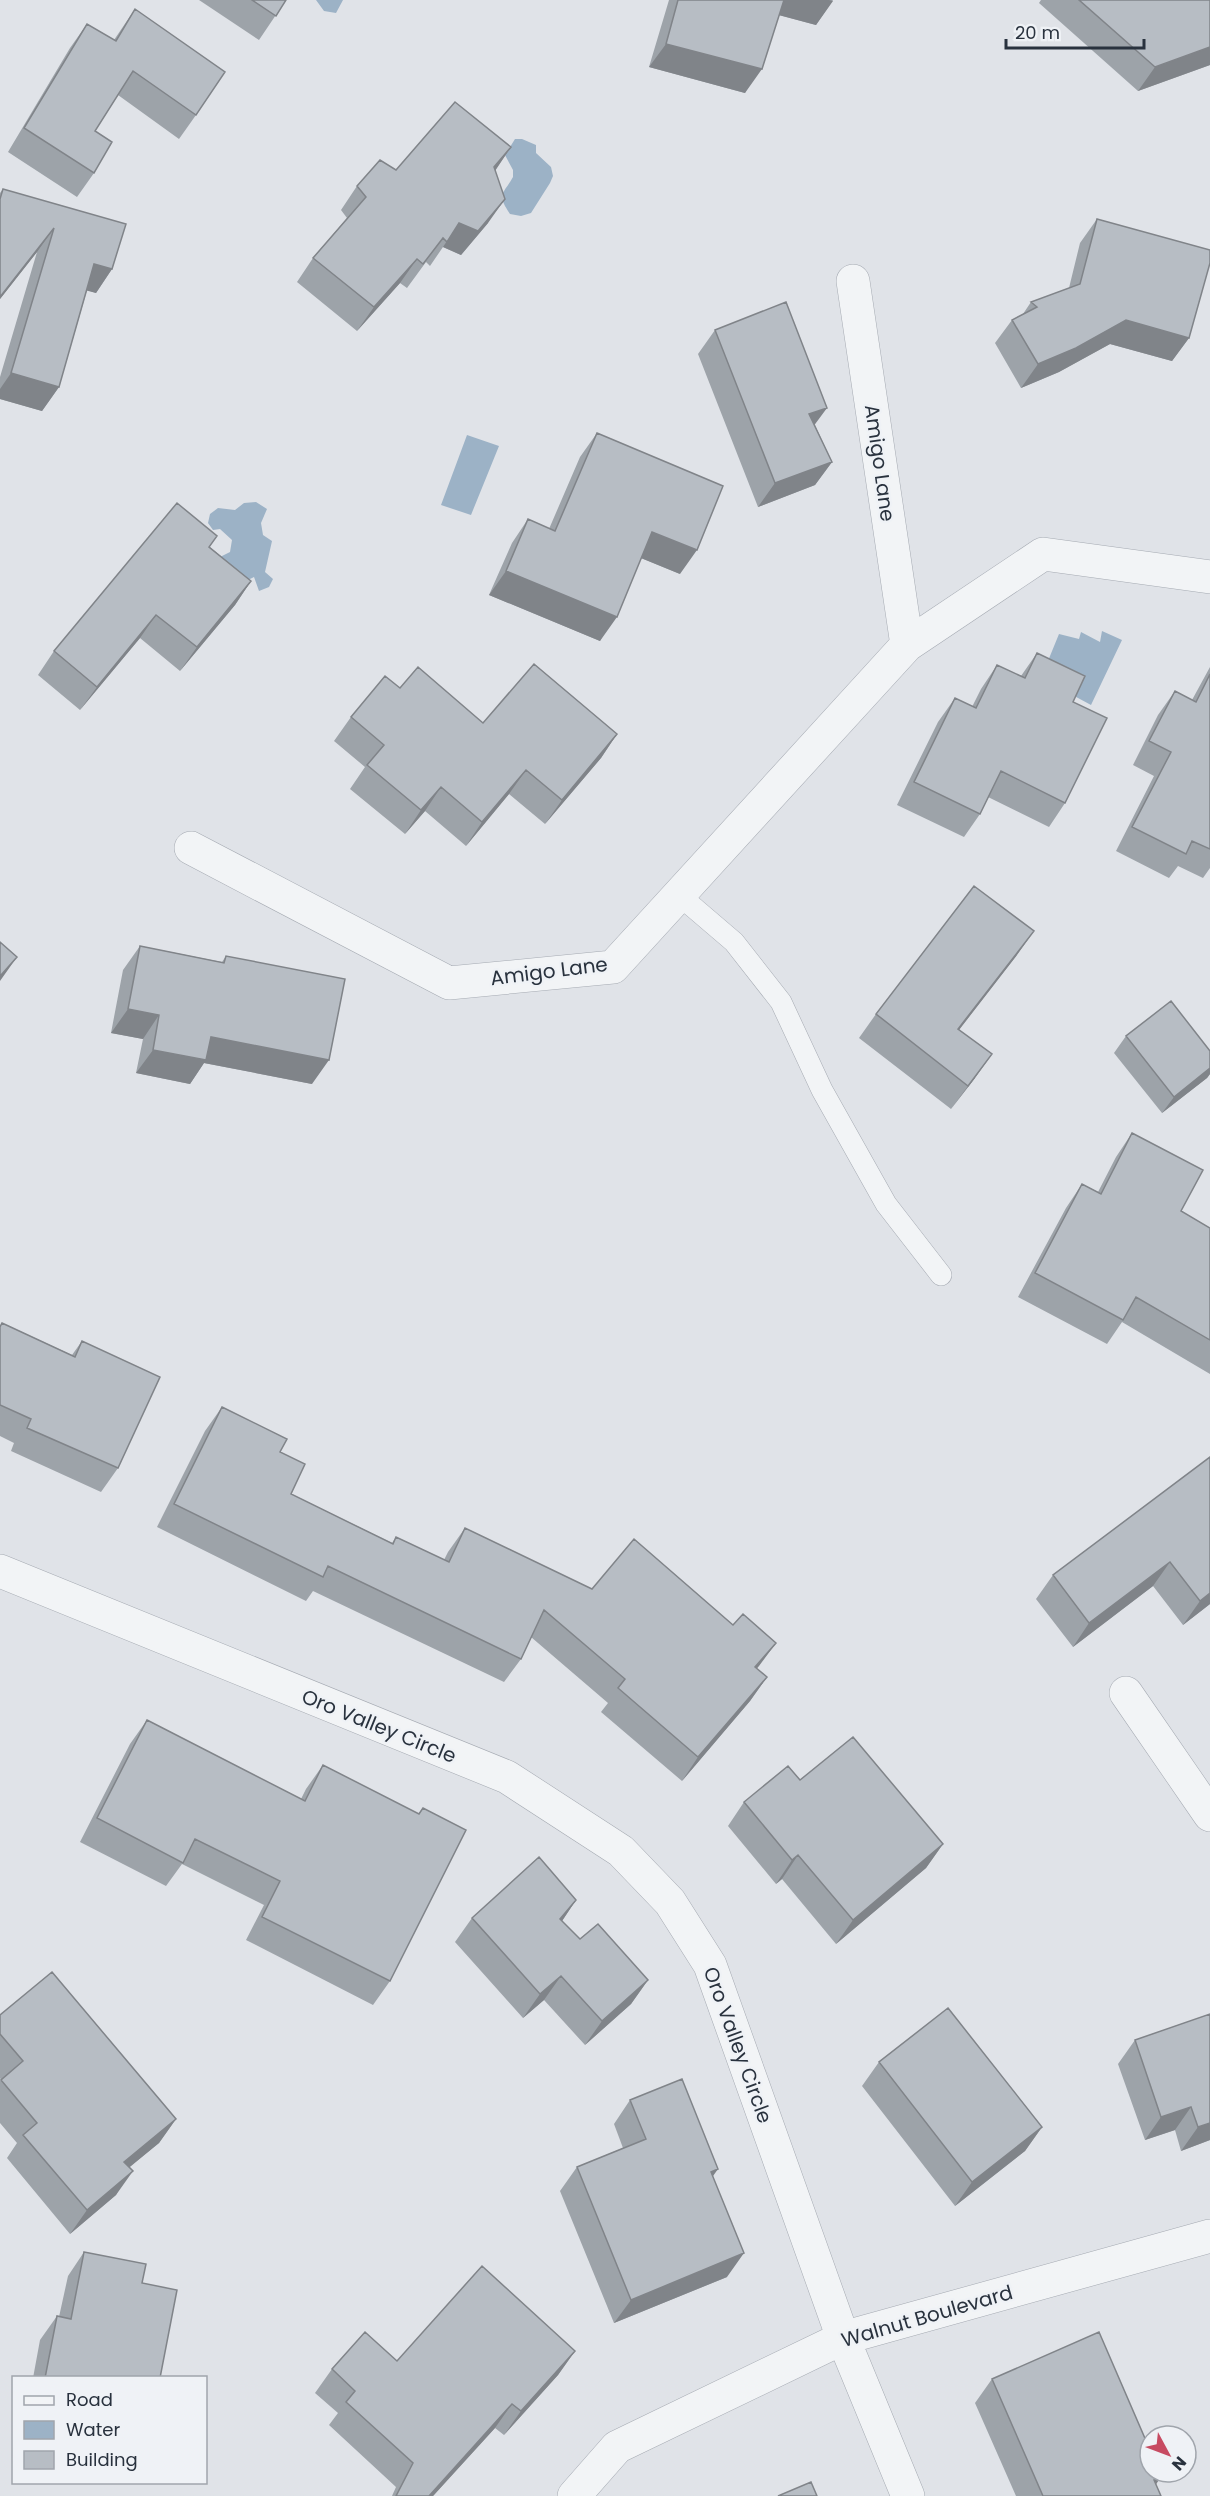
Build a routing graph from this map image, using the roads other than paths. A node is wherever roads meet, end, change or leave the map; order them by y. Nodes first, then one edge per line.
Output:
1 (853, 281) dead end
2 (1210, 577) edge
3 (907, 645) junction
4 (191, 848) dead end
5 (679, 895) junction
6 (941, 1275) dead end
7 (0, 1571) edge
8 (1126, 1693) dead end
9 (1210, 1815) edge
10 (1210, 2236) edge
11 (843, 2338) junction
12 (574, 2496) edge
13 (908, 2496) edge

1 - 3 street, Amigo Lane
2 - 3 street, Amigo Lane
3 - 5 street, Amigo Lane
4 - 5 street, Amigo Lane
5 - 6 lane
7 - 11 street, Oro Valley Circle
8 - 9 street
10 - 11 street, Walnut Boulevard
11 - 12 street, Walnut Boulevard
11 - 13 street, Oro Valley Circle

